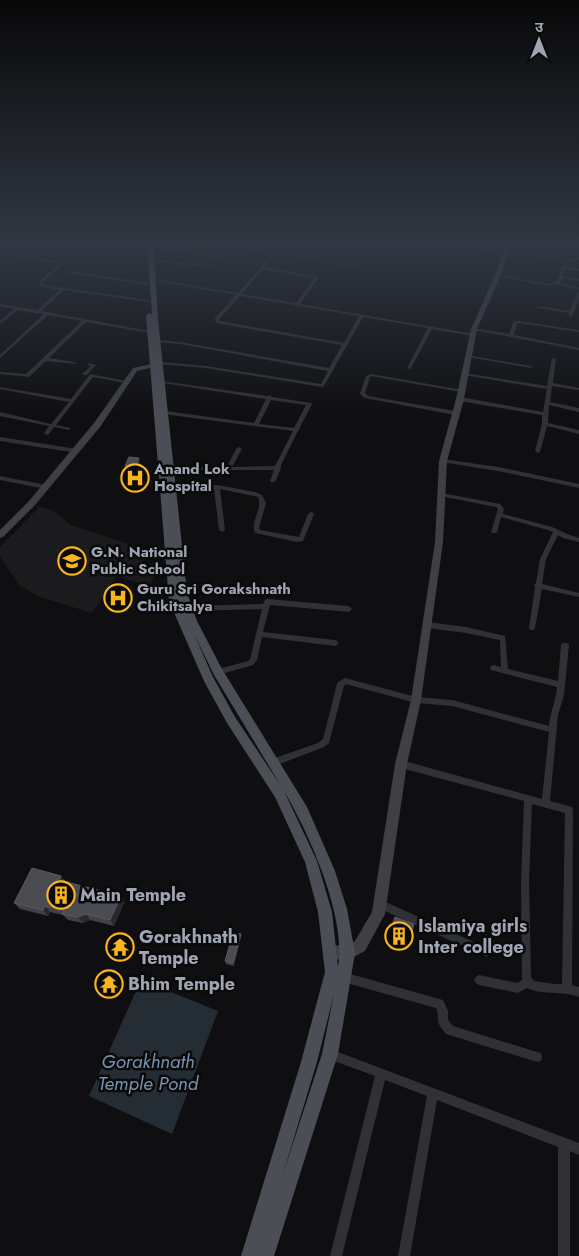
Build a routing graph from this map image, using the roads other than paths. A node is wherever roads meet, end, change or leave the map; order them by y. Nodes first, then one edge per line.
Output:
1 (51, 300) edge
2 (139, 300) edge
3 (152, 300) edge
4 (234, 300) edge
5 (268, 300) edge
6 (300, 300) edge
7 (488, 300) edge
8 (576, 300) edge
9 (149, 301) joint
10 (296, 305) junction
11 (1, 306) edge
12 (538, 307) dead end
13 (17, 308) junction
14 (37, 312) junction
15 (46, 315) junction
16 (361, 316) junction
17 (86, 320) junction
18 (0, 322) edge
19 (430, 328) junction
20 (579, 331) edge
21 (149, 332) junction
22 (474, 332) junction
23 (511, 336) junction
24 (158, 342) junction
25 (344, 344) junction
26 (579, 349) edge
27 (0, 356) edge
28 (468, 356) junction
29 (45, 359) junction
30 (554, 359) dead end
31 (74, 363) dead end
32 (160, 363) junction
33 (90, 364) dead end
34 (152, 366) junction
35 (532, 367) dead end
36 (409, 368) dead end
37 (331, 370) junction
38 (0, 373) edge
39 (79, 373) dead end
40 (85, 374) junction
41 (464, 374) junction
42 (92, 376) junction
43 (126, 382) junction
44 (162, 382) junction
45 (550, 386) junction
46 (0, 388) edge
47 (579, 389) edge
48 (460, 395) junction
49 (270, 397) junction
50 (72, 401) junction
51 (547, 403) junction
52 (579, 410) edge
53 (165, 412) junction
54 (455, 413) junction
55 (0, 414) edge
56 (545, 414) junction
57 (257, 423) junction
58 (546, 424) junction
59 (52, 426) junction
60 (68, 429) dead end
61 (297, 430) junction
62 (579, 432) edge
63 (47, 433) dead end
64 (0, 439) edge
65 (239, 449) dead end
66 (77, 451) junction
67 (538, 451) dead end
68 (443, 461) junction
69 (229, 468) junction
70 (278, 468) junction
71 (169, 469) junction
72 (0, 478) edge
73 (273, 481) dead end
74 (579, 486) edge
75 (46, 487) junction
76 (217, 487) junction
77 (171, 489) junction
78 (442, 494) junction
79 (310, 514) dead end
80 (500, 515) junction
81 (222, 530) dead end
82 (494, 532) dead end
83 (556, 532) junction
84 (0, 535) edge
85 (579, 540) edge
86 (537, 585) junction
87 (579, 595) edge
88 (265, 606) junction
89 (188, 608) junction
90 (349, 609) dead end
91 (427, 625) junction
92 (532, 628) dead end
93 (260, 634) junction
94 (335, 643) dead end
95 (565, 645) dead end
96 (494, 668) dead end
97 (505, 671) junction
98 (218, 672) junction
99 (561, 685) junction
100 (416, 700) junction
101 (552, 730) junction
102 (272, 764) junction
103 (401, 764) junction
104 (528, 799) junction
105 (546, 804) junction
106 (379, 904) junction
107 (330, 952) junction
108 (486, 952) dead end
109 (348, 953) junction
110 (343, 977) junction
111 (479, 980) dead end
112 (527, 982) junction
113 (567, 989) junction
114 (579, 992) edge
115 (330, 1054) junction
116 (537, 1058) dead end
117 (381, 1073) junction
118 (433, 1094) junction
119 (564, 1143) junction
120 (579, 1149) edge
121 (250, 1256) edge
122 (265, 1256) edge
123 (336, 1256) edge
124 (404, 1256) edge
125 (564, 1256) edge

1 - 14 street
2 - 9 street
3 - 24 main road
4 - 25 street
5 - 10 street
6 - 10 street
7 - 22 street
8 - 12 street
9 - 21 main road
10 - 16 street
11 - 13 street
13 - 14 street
13 - 18 street
14 - 15 street
15 - 17 street
15 - 27 street
16 - 19 street
16 - 25 street
17 - 21 street
17 - 29 street
19 - 22 street
19 - 36 street
20 - 23 street
21 - 34 main road
22 - 23 street
22 - 28 street
23 - 26 street
24 - 32 main road
24 - 37 street
25 - 37 street
28 - 35 street
28 - 41 street
29 - 31 street
29 - 38 street
30 - 45 street
32 - 37 street
32 - 44 main road
33 - 40 street
34 - 43 street
34 - 107 main road
39 - 40 street
40 - 42 street
41 - 45 street
41 - 48 street
42 - 43 street
42 - 50 street
43 - 66 street
44 - 49 street
44 - 53 main road
45 - 47 street
45 - 51 street
46 - 50 street
48 - 54 street
48 - 54 street
48 - 56 street
49 - 57 street
49 - 61 street
50 - 59 street
51 - 52 street
51 - 56 street
53 - 57 street
53 - 71 main road
54 - 68 street
55 - 59 street
56 - 58 street
57 - 61 street
58 - 62 street
58 - 67 street
59 - 60 street
59 - 63 street
61 - 70 street
64 - 66 street
65 - 69 street
66 - 75 street
68 - 74 street
68 - 78 street
69 - 70 street
69 - 71 street
70 - 73 street
71 - 77 main road
72 - 75 street
75 - 84 street
76 - 77 street
76 - 79 street
76 - 81 street
77 - 89 main road
78 - 80 street
78 - 91 street
80 - 82 street
80 - 83 street
83 - 85 street
83 - 86 street
86 - 87 street
86 - 92 street
88 - 89 street
88 - 90 street
88 - 93 street
89 - 98 main road
91 - 97 street
91 - 100 street
93 - 94 street
93 - 98 street
95 - 99 street
96 - 97 street
97 - 99 street
98 - 102 main road
99 - 101 street
100 - 101 street
100 - 102 street
100 - 103 street
101 - 105 street
102 - 109 main road
103 - 104 street
103 - 106 street
104 - 105 street
104 - 112 street
105 - 113 street
106 - 108 street
106 - 109 street
107 - 109 street
107 - 121 main road
109 - 110 main road
110 - 115 main road
110 - 116 street
111 - 112 street
112 - 113 street
113 - 114 street
115 - 117 street
115 - 122 main road
117 - 118 street
117 - 123 street
118 - 119 street
118 - 124 street
119 - 120 street
119 - 125 street

